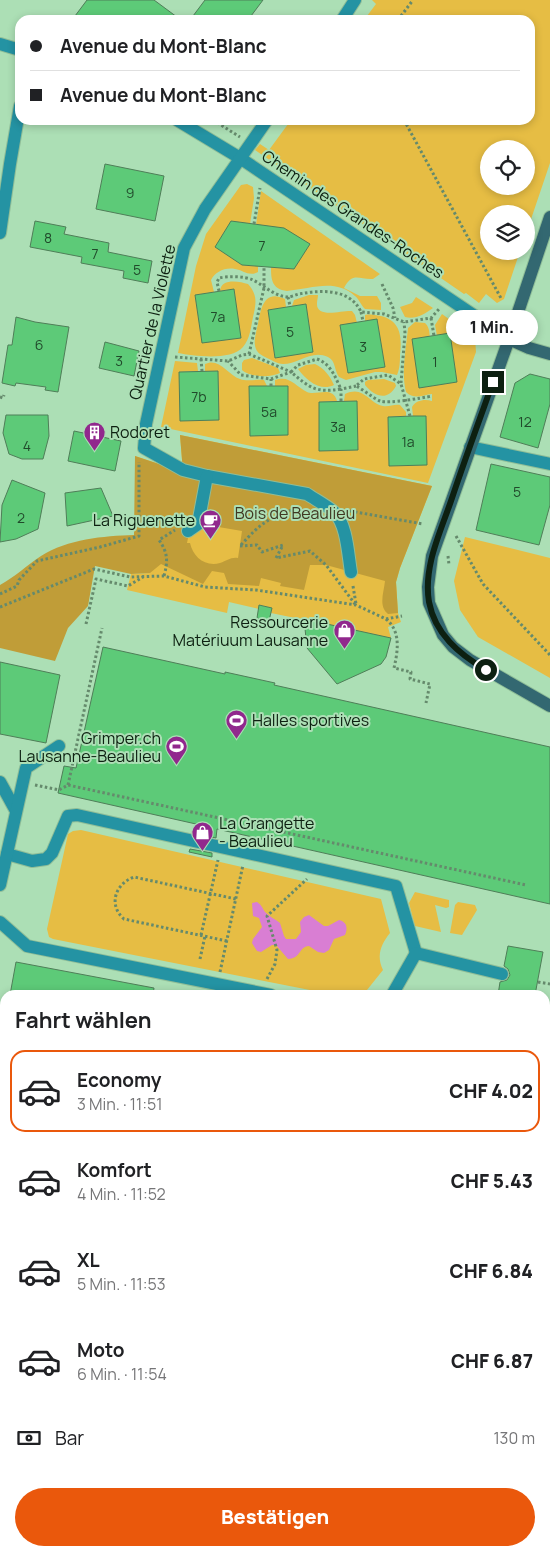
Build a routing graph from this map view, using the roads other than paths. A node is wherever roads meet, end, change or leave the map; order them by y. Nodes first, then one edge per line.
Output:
1 (354, 0) edge
2 (345, 15) edge
3 (0, 44) edge
4 (15, 48) edge
5 (17, 125) edge
6 (184, 125) edge
7 (263, 125) edge
8 (240, 158) junction
9 (550, 217) edge
10 (0, 233) edge
11 (509, 339) junction
12 (550, 354) edge
13 (470, 447) junction
14 (550, 464) edge
15 (207, 476) junction
16 (188, 531) dead end
17 (350, 572) road end
18 (550, 706) edge
19 (59, 746) dead end
20 (0, 782) edge
21 (16, 811) junction
22 (7, 854) junction
23 (0, 885) edge
24 (0, 922) edge
25 (416, 954) junction
26 (502, 974) dead end
27 (246, 990) edge
28 (395, 990) edge

1 - 2 street
3 - 4 street
5 - 10 street
6 - 8 street, Chemin des Grandes-Roches
7 - 8 street, Quartier de la Violette
8 - 11 street, Chemin des Grandes-Roches
8 - 15 street, Quartier de la Violette
9 - 11 main road
11 - 12 main road
11 - 13 main road
13 - 14 street
13 - 18 main road
15 - 16 street
15 - 17 street
19 - 21 street
20 - 21 street
21 - 22 street
22 - 23 street
22 - 25 street
24 - 27 street
25 - 26 street
25 - 28 street

